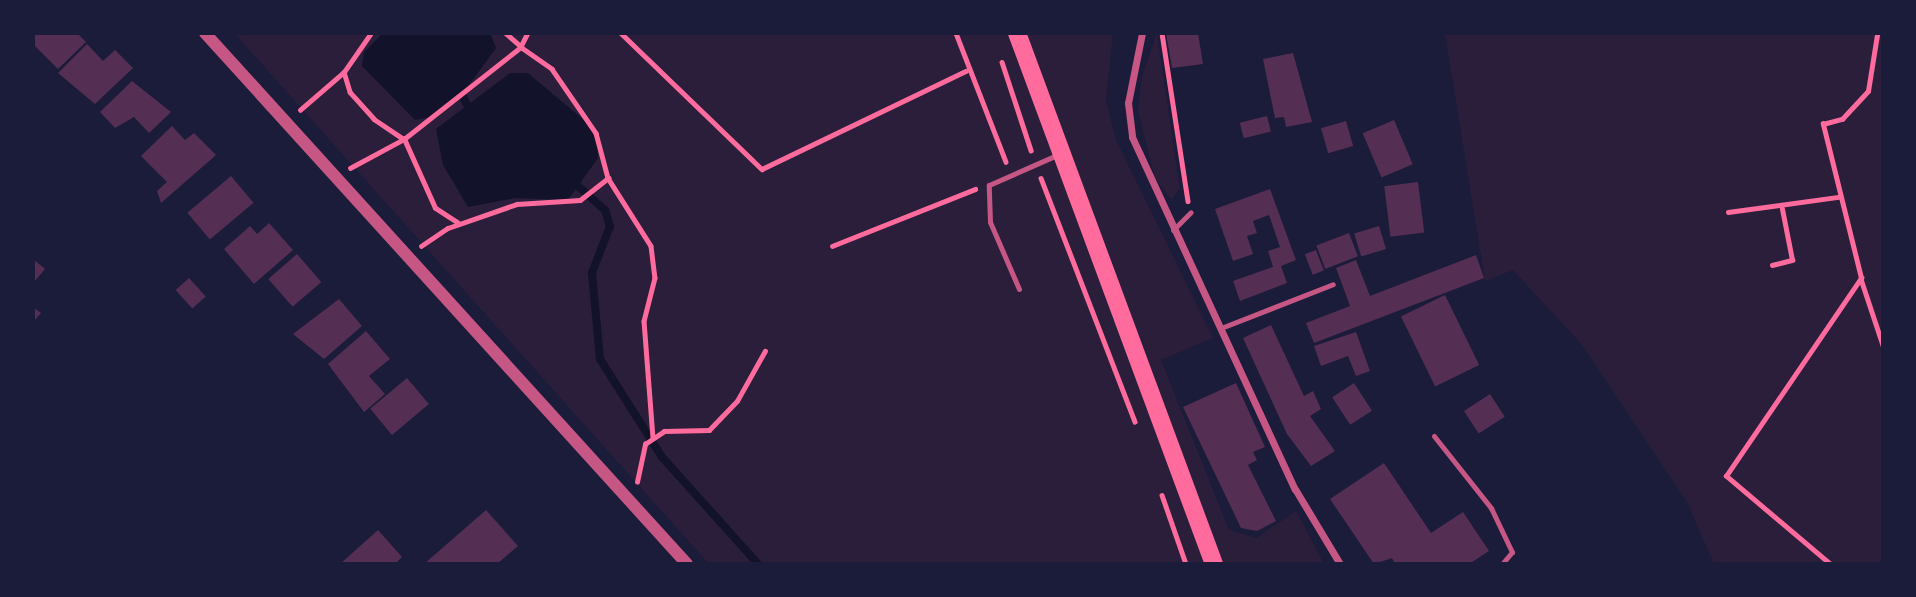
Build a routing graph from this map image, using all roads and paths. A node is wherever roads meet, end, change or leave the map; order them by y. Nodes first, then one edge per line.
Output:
1 (205, 33) edge
2 (370, 33) edge
3 (505, 33) edge
4 (528, 33) edge
5 (621, 33) edge
6 (956, 33) edge
7 (1017, 33) edge
8 (1142, 33) edge
9 (1162, 33) edge
10 (1877, 35) edge
11 (996, 46) dead end
12 (521, 47) junction
13 (966, 71) junction
14 (344, 72) junction
15 (289, 120) junction
16 (404, 139) junction
17 (1057, 155) junction
18 (1035, 162) junction
19 (1014, 173) junction
20 (339, 175) junction
21 (608, 178) junction
22 (989, 185) junction
23 (1838, 197) junction
24 (1782, 209) junction
25 (1191, 212) joint
26 (1728, 212) dead end
27 (458, 223) junction
28 (1173, 230) junction
29 (832, 246) dead end
30 (411, 253) junction
31 (1772, 265) dead end
32 (1861, 278) junction
33 (1333, 284) dead end
34 (1019, 289) dead end
35 (1222, 328) junction
36 (1883, 345) edge
37 (765, 351) dead end
38 (1138, 428) dead end
39 (1434, 436) dead end
40 (653, 438) junction
41 (1161, 490) dead end
42 (627, 497) junction
43 (687, 564) edge
44 (1185, 564) edge
45 (1214, 564) edge
46 (1340, 564) edge
47 (1502, 564) edge
48 (1830, 564) edge

1 - 15 street
2 - 14 path
3 - 12 path
4 - 12 path
5 - 13 path
6 - 13 path
7 - 17 main road
8 - 28 street
9 - 25 path
10 - 23 path
11 - 18 path
12 - 16 path
12 - 21 path
13 - 19 path
14 - 15 path
14 - 16 path
15 - 20 street
16 - 20 path
16 - 27 path
17 - 18 lane
17 - 45 main road
18 - 19 lane
18 - 38 path
19 - 22 lane
20 - 30 street
21 - 27 path
21 - 40 path
22 - 29 path
22 - 34 lane
23 - 24 path
23 - 32 path
24 - 26 path
24 - 31 path
25 - 28 lane
27 - 30 path
28 - 35 street
30 - 42 street
32 - 36 path
32 - 48 path
33 - 35 lane
35 - 46 street
37 - 40 path
39 - 47 lane
40 - 42 path
41 - 44 path
42 - 43 street

